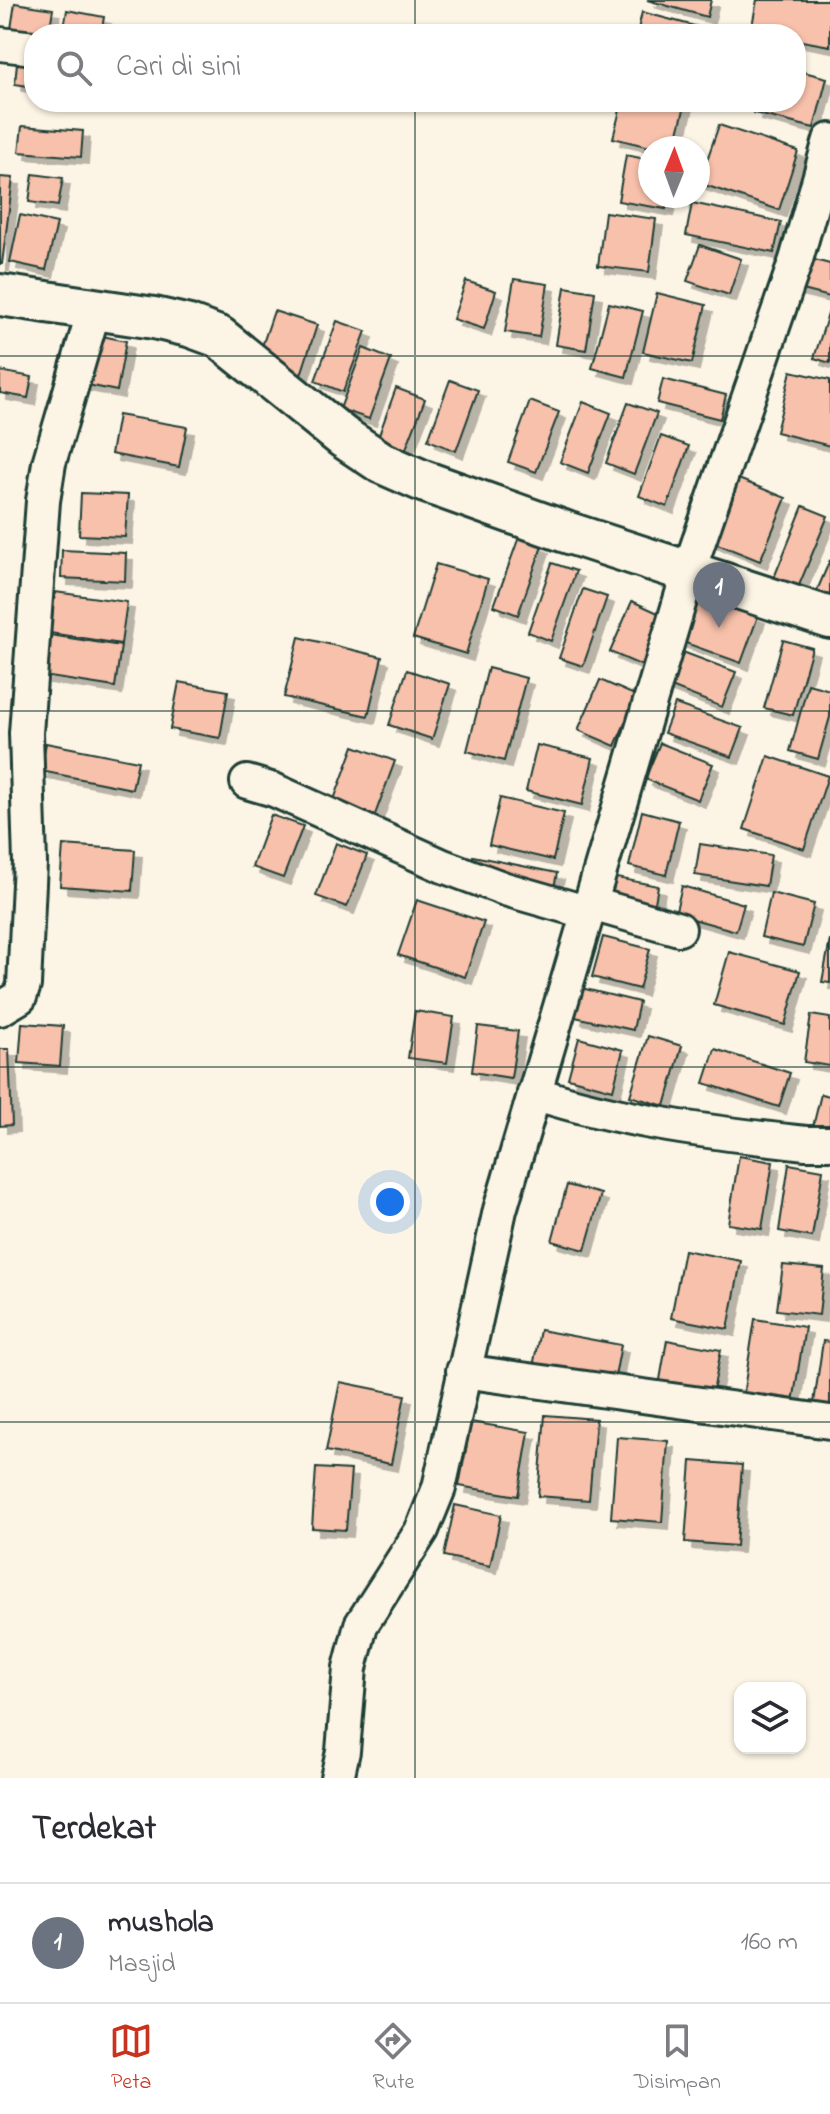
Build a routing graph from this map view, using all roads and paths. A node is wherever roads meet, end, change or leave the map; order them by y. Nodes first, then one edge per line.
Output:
1 (0, 44) edge
2 (24, 47) edge
3 (830, 140) edge
4 (0, 295) edge
5 (94, 310) junction
6 (689, 570) junction
7 (830, 618) edge
8 (13, 732) edge
9 (247, 782) dead end
10 (590, 909) junction
11 (679, 929) dead end
12 (0, 1009) edge
13 (534, 1093) junction
14 (830, 1143) edge
15 (463, 1371) junction
16 (830, 1422) edge
17 (337, 1778) edge

1 - 2 street
3 - 6 street
4 - 5 street
5 - 6 street
5 - 8 street
6 - 7 street
6 - 10 street
8 - 12 street
9 - 10 street
10 - 11 street
10 - 13 street
13 - 14 street
13 - 15 street
15 - 16 street
15 - 17 street

